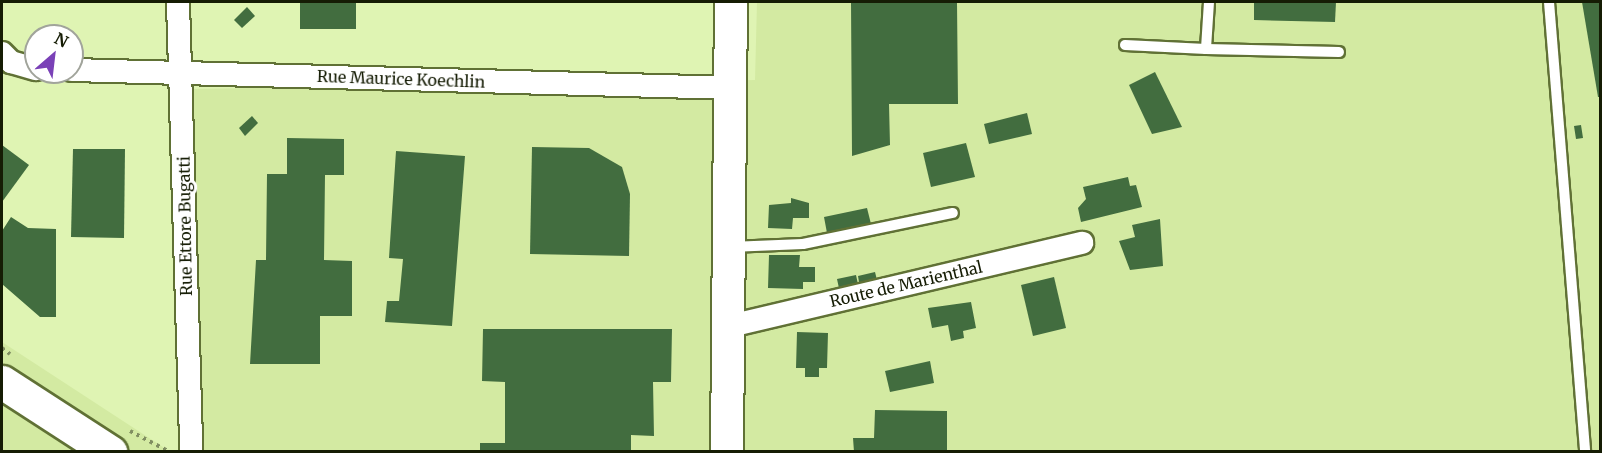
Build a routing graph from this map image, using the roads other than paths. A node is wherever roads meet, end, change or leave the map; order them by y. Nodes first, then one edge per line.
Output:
1 (177, 2) edge
2 (731, 2) edge
3 (1209, 2) edge
4 (1549, 2) edge
5 (1125, 45) dead end
6 (1206, 49) junction
7 (2, 52) edge
8 (1339, 52) dead end
9 (24, 66) edge
10 (84, 70) edge
11 (181, 70) junction
12 (731, 88) junction
13 (952, 213) dead end
14 (1082, 243) dead end
15 (730, 247) junction
16 (730, 326) junction
17 (2, 382) edge
18 (110, 452) edge
19 (191, 452) edge
20 (727, 452) edge
21 (1585, 452) edge

1 - 11 street, Rue Ettore Bugatti
2 - 12 street
3 - 6 lane
4 - 21 lane
5 - 6 lane
6 - 8 lane
7 - 9 street
10 - 11 street, Rue Maurice Koechlin
11 - 12 street, Rue Maurice Koechlin
11 - 19 street, Rue Ettore Bugatti
12 - 15 street
13 - 15 lane
14 - 16 street, Route de Marienthal
15 - 16 street
16 - 20 street
17 - 18 main road

